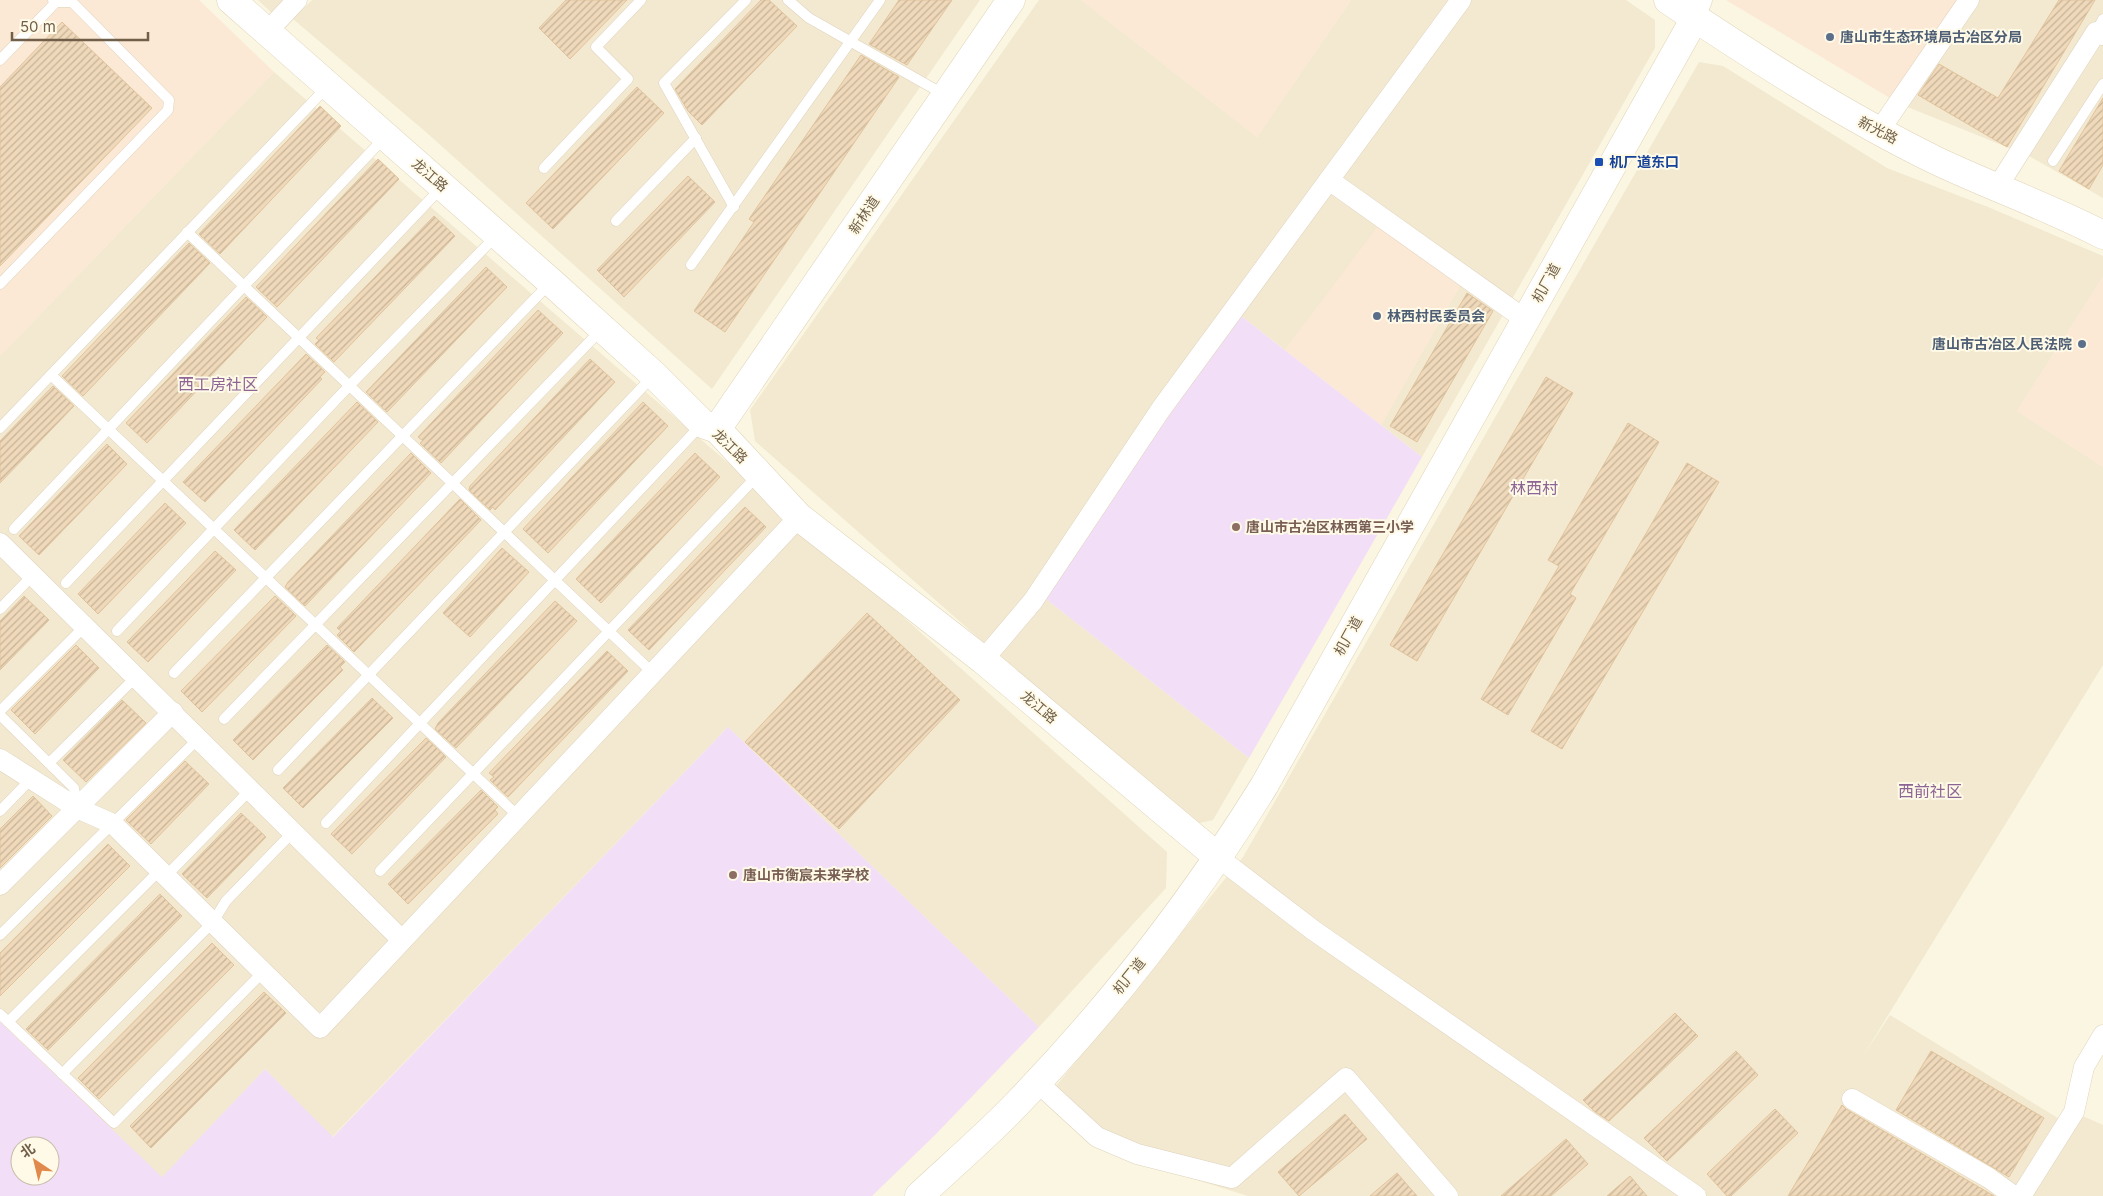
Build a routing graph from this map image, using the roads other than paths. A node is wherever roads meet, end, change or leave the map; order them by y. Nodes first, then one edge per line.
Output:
1 (230, 0) edge
2 (298, 0) edge
3 (641, 0) edge
4 (746, 0) edge
5 (788, 0) edge
6 (880, 0) edge
7 (1011, 0) edge
8 (1461, 0) edge
9 (1668, 0) edge
10 (1969, 0) edge
11 (55, 1) edge
12 (1699, 9) edge
13 (2101, 29) edge
14 (267, 32) junction
15 (851, 42) junction
16 (0, 60) edge
17 (2103, 84) edge
18 (328, 86) junction
19 (945, 96) junction
20 (1879, 131) junction
21 (386, 136) junction
22 (696, 138) junction
23 (2053, 161) dead end
24 (544, 168) dead end
25 (1329, 180) junction
26 (443, 186) junction
27 (1998, 186) junction
28 (734, 207) junction
29 (616, 221) dead end
30 (187, 232) junction
31 (498, 234) junction
32 (2103, 235) edge
33 (691, 265) dead end
34 (551, 282) junction
35 (0, 284) edge
36 (244, 286) junction
37 (1526, 320) junction
38 (603, 328) junction
39 (299, 338) junction
40 (51, 375) junction
41 (654, 375) junction
42 (350, 385) junction
43 (710, 426) junction
44 (0, 428) edge
45 (109, 429) junction
46 (403, 435) junction
47 (759, 474) junction
48 (163, 481) junction
49 (453, 483) junction
50 (799, 517) junction
51 (14, 529) dead end
52 (215, 530) junction
53 (504, 532) junction
54 (0, 543) edge
55 (33, 575) junction
56 (266, 578) junction
57 (556, 581) junction
58 (66, 583) dead end
59 (0, 609) edge
60 (316, 624) junction
61 (85, 626) junction
62 (117, 631) dead end
63 (609, 631) junction
64 (983, 660) junction
65 (174, 673) dead end
66 (653, 673) junction
67 (368, 675) junction
68 (136, 676) junction
69 (0, 710) edge
70 (173, 712) junction
71 (0, 715) edge
72 (224, 719) dead end
73 (420, 724) junction
74 (199, 738) junction
75 (0, 759) edge
76 (49, 763) junction
77 (278, 770) dead end
78 (473, 773) junction
79 (31, 779) junction
80 (251, 789) junction
81 (77, 808) junction
82 (0, 811) edge
83 (518, 816) junction
84 (326, 823) dead end
85 (113, 824) junction
86 (294, 831) junction
87 (1219, 858) junction
88 (380, 871) dead end
89 (163, 873) junction
90 (0, 885) edge
91 (213, 922) junction
92 (0, 935) edge
93 (402, 940) junction
94 (262, 973) junction
95 (0, 1014) edge
96 (8, 1022) junction
97 (2103, 1035) edge
98 (62, 1074) junction
99 (1036, 1081) junction
100 (1852, 1099) dead end
101 (919, 1196) edge
102 (1448, 1196) edge
103 (1696, 1196) edge
104 (2014, 1196) edge
105 (2021, 1196) edge

1 - 14 street, 龙江路
2 - 14 street
3 - 24 lane
4 - 22 lane
5 - 15 lane
6 - 15 lane
7 - 19 street, 新林道
8 - 25 street
9 - 12 street, 新光路
10 - 20 street
11 - 16 lane
11 - 35 lane
12 - 20 street, 新光路
12 - 37 street, 机厂道
13 - 27 street
14 - 18 street, 龙江路
15 - 19 lane
15 - 28 lane
17 - 23 lane
18 - 21 street, 龙江路
18 - 30 lane
19 - 43 street, 新林道
20 - 27 street, 新光路
21 - 26 street, 龙江路
21 - 36 lane
22 - 28 lane
22 - 29 lane
25 - 37 street
25 - 64 street
26 - 31 street, 龙江路
26 - 39 lane
27 - 32 street, 新光路
28 - 33 lane
30 - 36 lane
30 - 40 lane
31 - 34 street, 龙江路
31 - 42 lane
34 - 38 street, 龙江路
34 - 46 lane
36 - 39 lane
36 - 45 lane
37 - 87 street, 机厂道
38 - 41 street, 龙江路
38 - 49 lane
39 - 42 lane
39 - 48 lane
40 - 44 lane
40 - 45 lane
41 - 43 street, 龙江路
41 - 53 lane
42 - 46 lane
42 - 52 lane
43 - 47 street, 龙江路
43 - 57 lane
45 - 48 lane
45 - 51 lane
46 - 49 lane
46 - 56 lane
47 - 50 street, 龙江路
47 - 63 lane
48 - 52 lane
48 - 58 lane
49 - 53 lane
49 - 60 lane
50 - 64 street, 龙江路
50 - 66 street
52 - 56 lane
52 - 62 lane
53 - 57 lane
53 - 67 lane
54 - 55 street
55 - 59 lane
55 - 61 street
56 - 60 lane
56 - 65 lane
57 - 63 lane
57 - 73 lane
60 - 67 lane
60 - 72 lane
61 - 68 street
61 - 69 lane
63 - 66 lane
63 - 78 lane
64 - 87 street, 龙江路
66 - 83 street
67 - 73 lane
67 - 77 lane
68 - 70 street
68 - 76 lane
70 - 74 street
70 - 81 street
71 - 76 lane
73 - 78 lane
73 - 84 lane
74 - 80 street
74 - 85 lane
75 - 79 street
76 - 81 lane
78 - 83 lane
78 - 88 lane
79 - 81 street
79 - 82 lane
80 - 86 street
80 - 89 lane
81 - 85 street
81 - 90 street
83 - 93 street
85 - 89 street
85 - 92 lane
86 - 91 lane
86 - 93 street
87 - 99 street, 机厂道
87 - 103 street
89 - 91 street
89 - 96 lane
91 - 94 street
91 - 98 lane
93 - 94 street
94 - 98 lane
95 - 96 lane
96 - 98 lane
97 - 105 street
99 - 101 street, 机厂道
99 - 102 street
100 - 104 street

